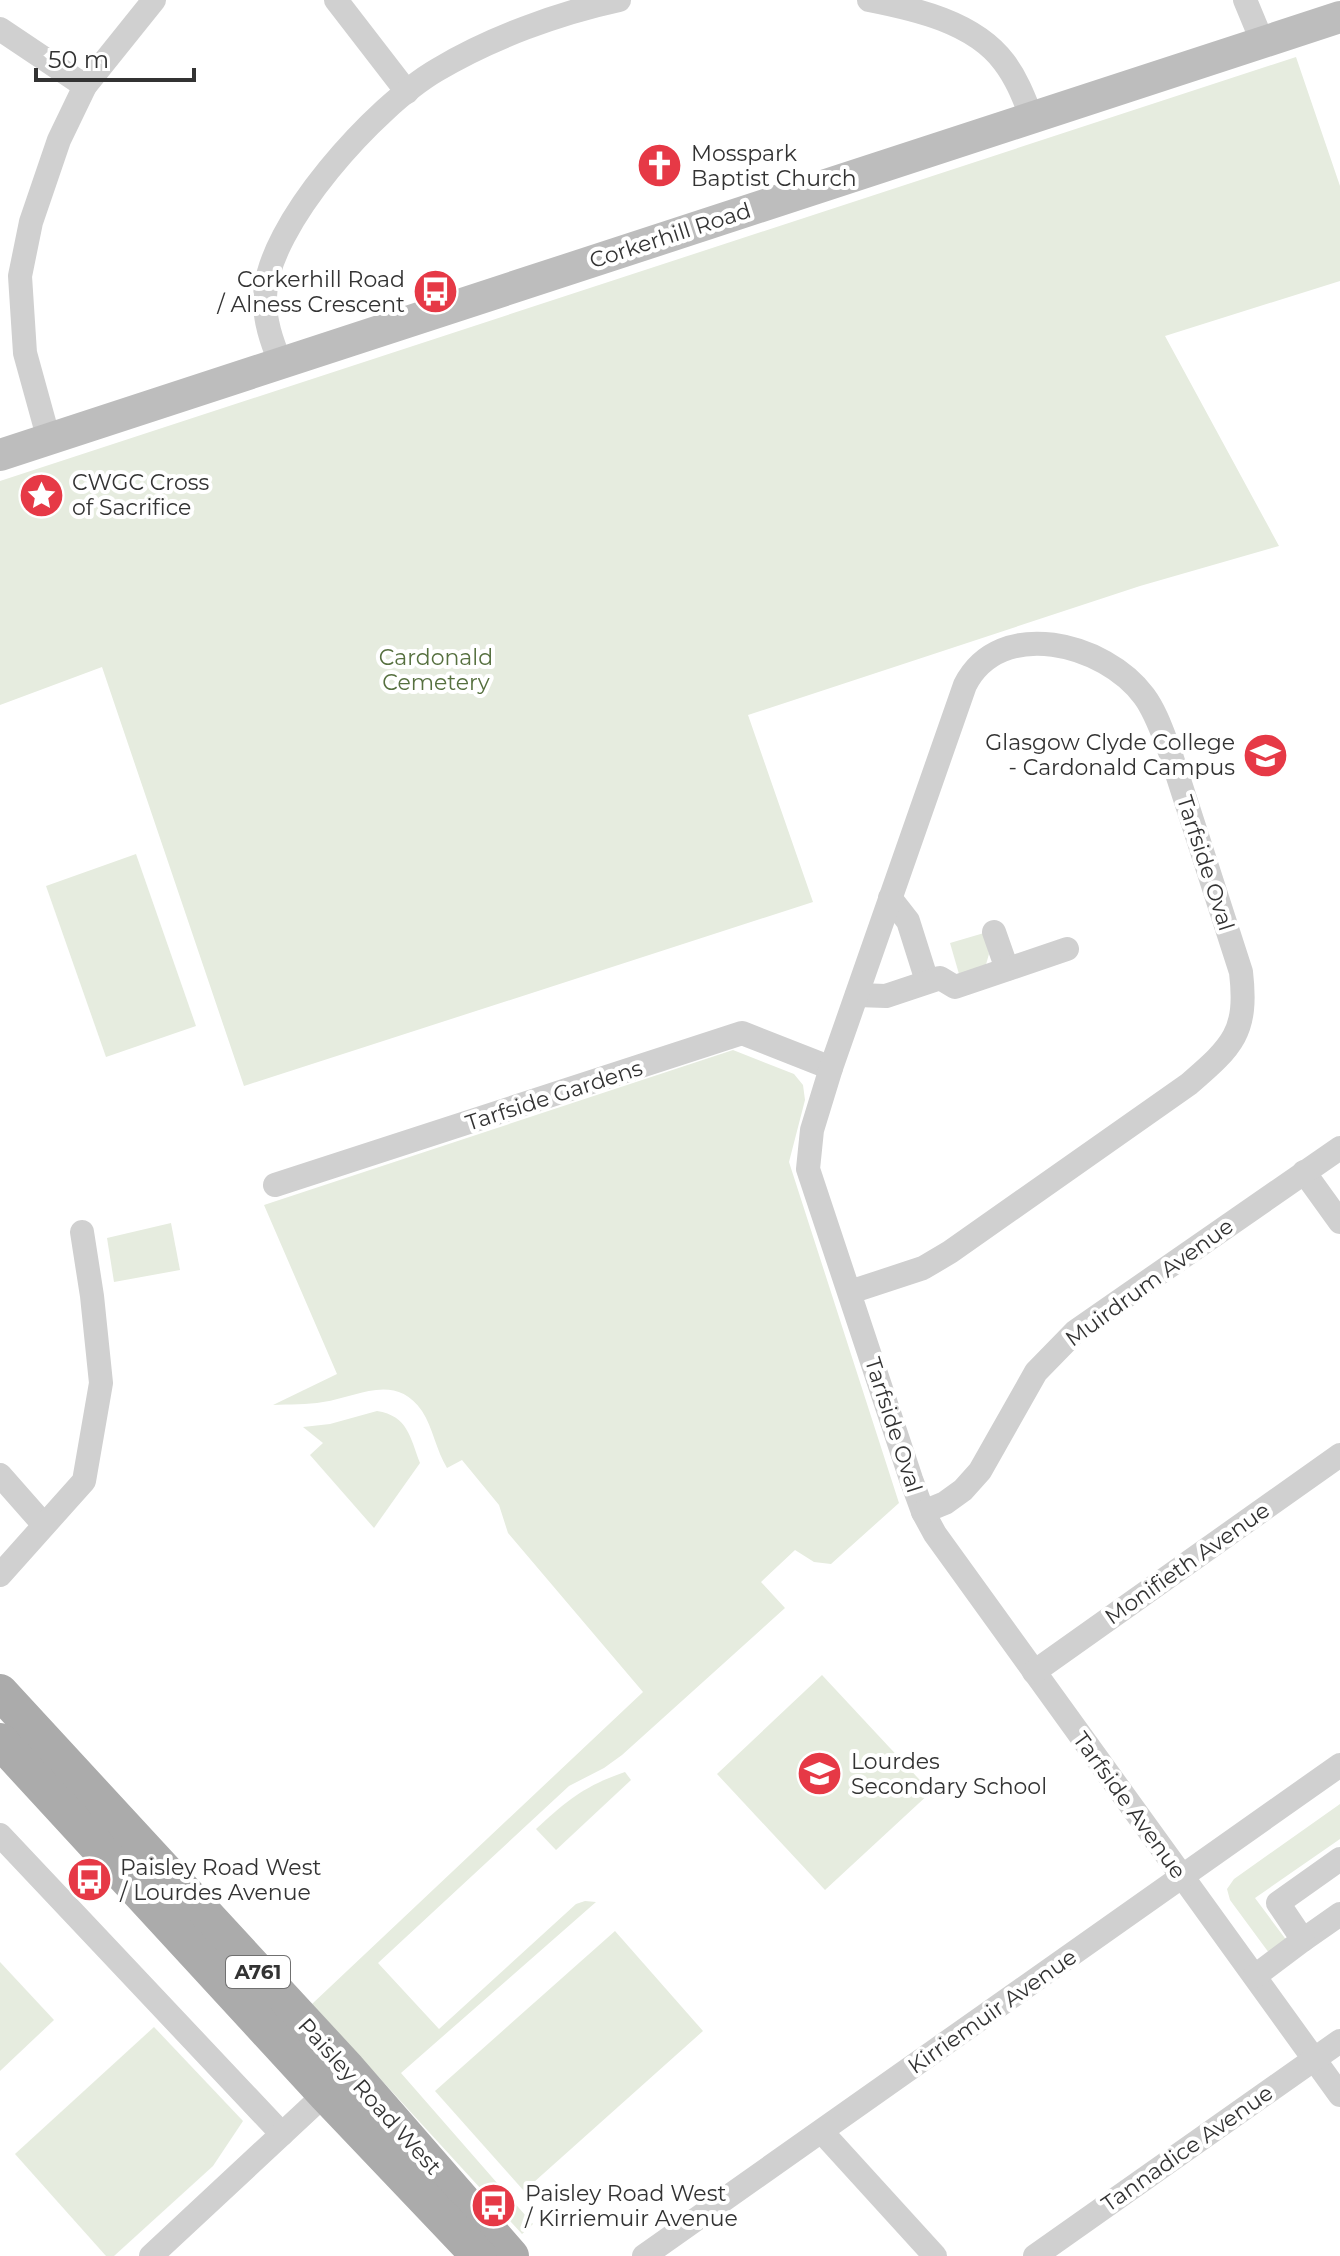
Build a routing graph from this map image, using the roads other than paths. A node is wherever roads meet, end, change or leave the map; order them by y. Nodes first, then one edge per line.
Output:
1 (154, 0) edge
2 (336, 0) edge
3 (619, 0) edge
4 (869, 0) edge
5 (1245, 0) edge
6 (1340, 17) edge
7 (0, 29) edge
8 (1262, 41) junction
9 (85, 86) junction
10 (407, 92) junction
11 (1032, 118) junction
12 (280, 362) junction
13 (49, 440) junction
14 (0, 455) edge
15 (890, 898) junction
16 (994, 932) dead end
17 (1067, 949) dead end
18 (1007, 969) junction
19 (927, 981) junction
20 (857, 995) junction
21 (831, 1068) junction
22 (1340, 1148) edge
23 (1304, 1172) junction
24 (275, 1185) dead end
25 (1340, 1222) edge
26 (82, 1232) dead end
27 (850, 1292) junction
28 (1340, 1455) edge
29 (0, 1475) edge
30 (923, 1512) junction
31 (44, 1525) junction
32 (0, 1575) edge
33 (1034, 1672) junction
34 (0, 1692) edge
35 (0, 1741) edge
36 (1340, 1765) edge
37 (0, 1835) edge
38 (1340, 1859) edge
39 (1181, 1877) junction
40 (1340, 1914) edge
41 (1303, 1940) junction
42 (1255, 1976) junction
43 (1340, 2041) edge
44 (1314, 2059) junction
45 (325, 2094) junction
46 (1340, 2095) edge
47 (822, 2132) junction
48 (282, 2134) junction
49 (151, 2256) edge
50 (479, 2256) edge
51 (511, 2256) edge
52 (644, 2256) edge
53 (935, 2256) edge
54 (1035, 2256) edge

1 - 9 street
2 - 10 street
3 - 10 street
4 - 11 street
5 - 8 street
6 - 8 street, Corkerhill Road
7 - 9 street
8 - 11 street, Corkerhill Road
9 - 13 street
10 - 12 street
11 - 12 street, Corkerhill Road
12 - 13 street, Corkerhill Road
13 - 14 street, Corkerhill Road
15 - 19 street
15 - 20 street, Tarfside Oval
15 - 27 street, Tarfside Oval
16 - 18 street
17 - 18 street
18 - 19 street
19 - 20 street
20 - 21 street, Tarfside Oval
21 - 24 street, Tarfside Gardens
21 - 27 street, Tarfside Oval
22 - 23 street, Muirdrum Avenue
23 - 25 street
23 - 30 street, Muirdrum Avenue
26 - 31 street
27 - 30 street, Tarfside Oval
28 - 33 street, Monifieth Avenue
29 - 31 street
30 - 33 street, Tarfside Avenue
31 - 32 street
33 - 39 street, Tarfside Avenue
34 - 51 main road, Paisley Road West / A761
35 - 45 main road, Paisley Road West / A761
36 - 39 street, Kirriemuir Avenue
37 - 48 street
38 - 41 street
39 - 42 street, Tarfside Avenue
39 - 47 street, Kirriemuir Avenue
40 - 41 street
41 - 42 street
42 - 44 street, Tarfside Avenue
43 - 44 street, Tannadice Avenue
44 - 46 street, Tarfside Avenue
44 - 54 street, Tannadice Avenue
45 - 48 street
45 - 50 main road, Paisley Road West / A761
47 - 52 street, Kirriemuir Avenue
47 - 53 street
48 - 49 street

